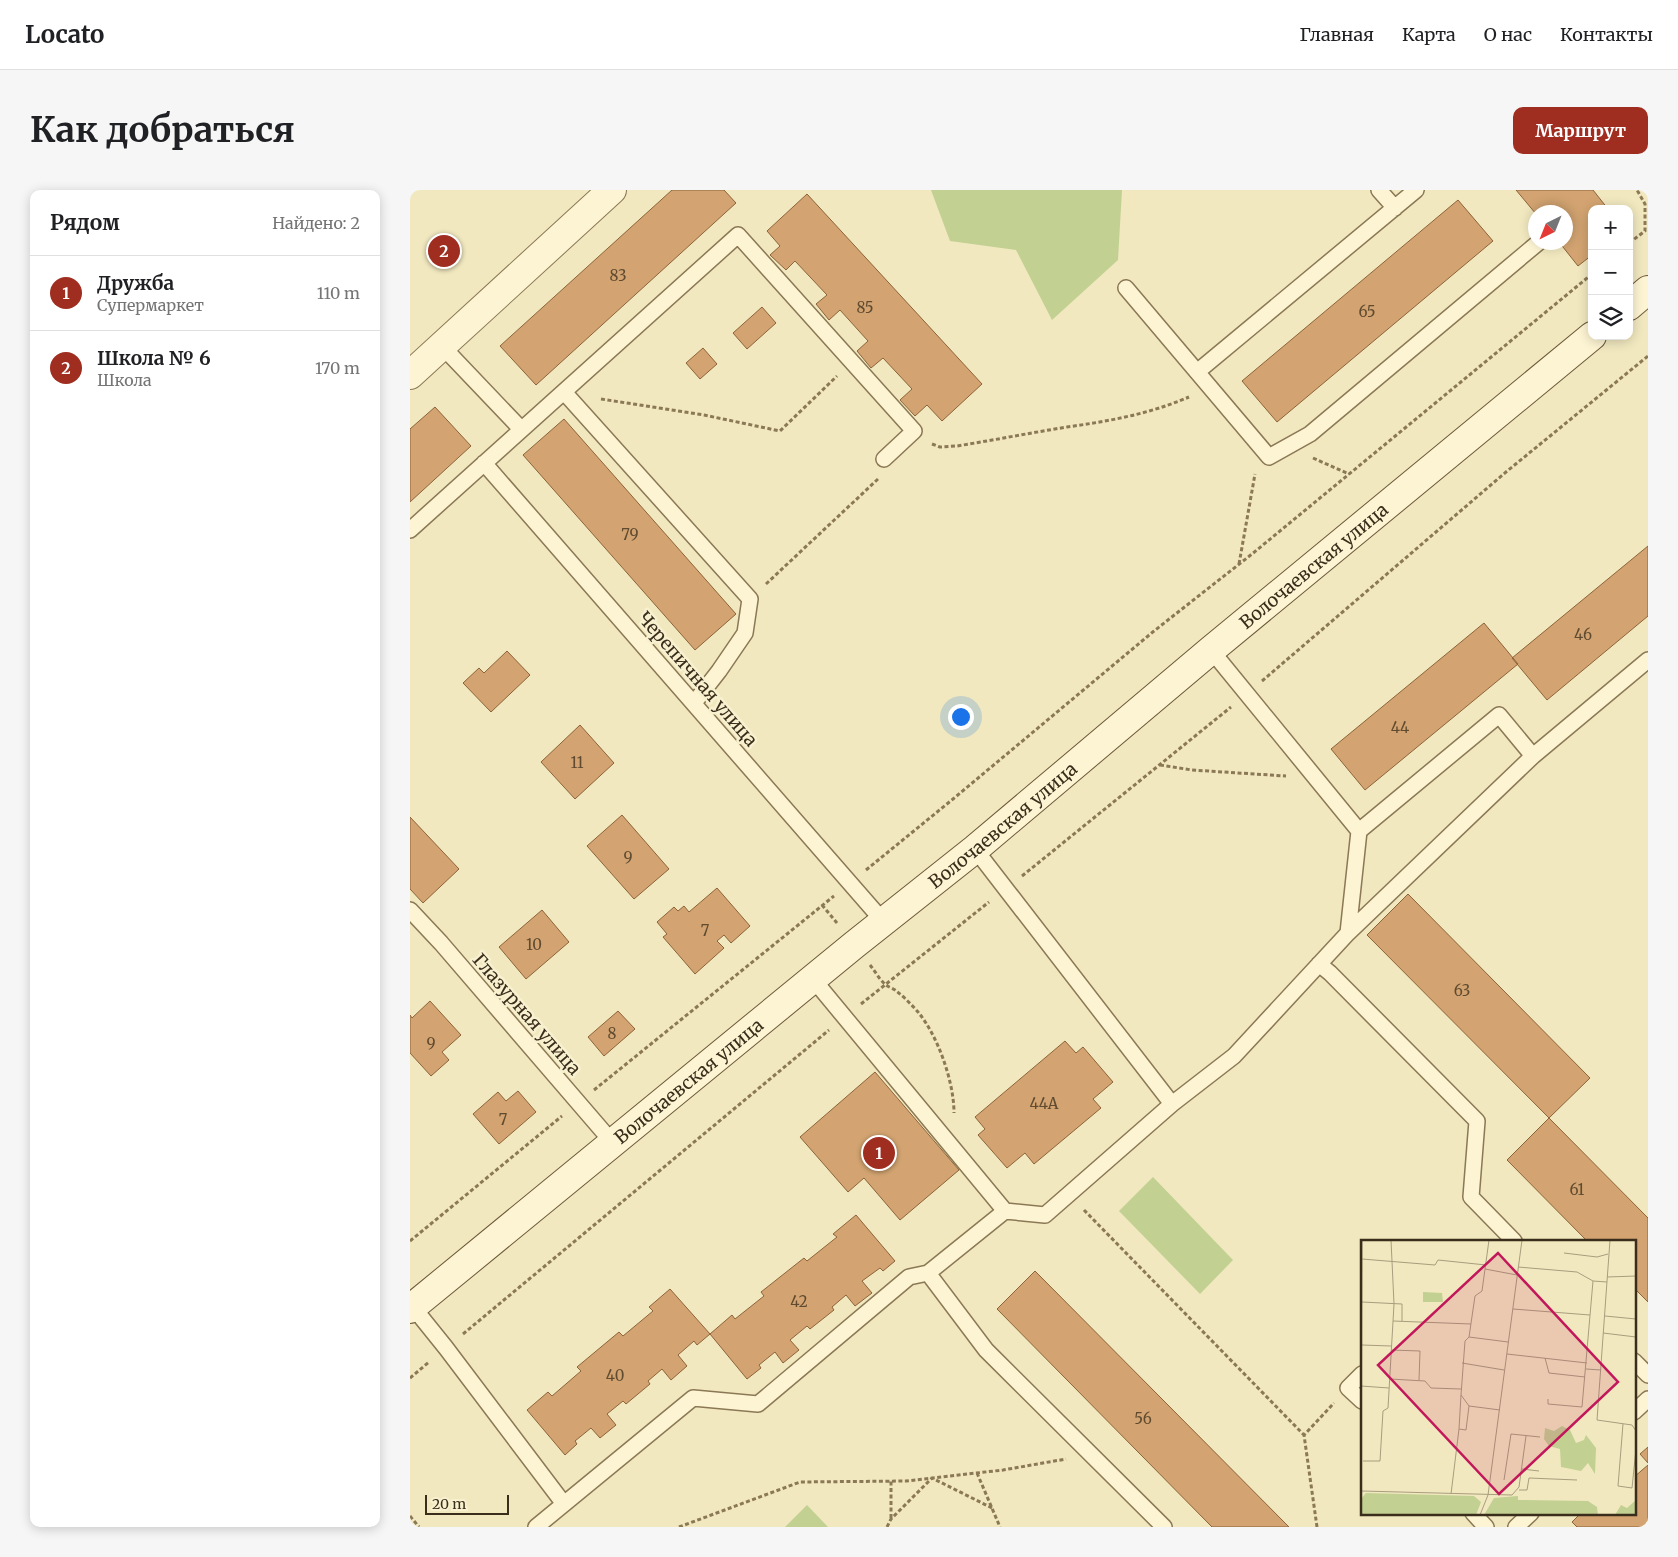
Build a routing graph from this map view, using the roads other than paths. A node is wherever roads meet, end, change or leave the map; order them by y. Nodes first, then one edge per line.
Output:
1 (612, 190) edge
2 (1379, 190) edge
3 (1416, 190) edge
4 (1395, 208) junction
5 (1529, 250) edge
6 (1126, 288) dead end
7 (1648, 290) edge
8 (1633, 303) edge
9 (1588, 339) edge
10 (441, 345) junction
11 (1197, 372) junction
12 (410, 375) edge
13 (564, 392) junction
14 (521, 429) junction
15 (884, 459) dead end
16 (484, 463) junction
17 (410, 530) edge
18 (1211, 650) junction
19 (1648, 660) edge
20 (694, 703) junction
21 (1533, 756) junction
22 (1359, 831) junction
23 (975, 849) junction
24 (410, 910) edge
25 (883, 921) junction
26 (1348, 933) junction
27 (1320, 964) junction
28 (813, 979) junction
29 (1172, 1104) junction
30 (613, 1143) junction
31 (1005, 1212) junction
32 (1505, 1238) edge
33 (928, 1274) junction
34 (411, 1308) edge
35 (1636, 1363) edge
36 (1361, 1375) edge
37 (1648, 1375) edge
38 (1648, 1399) edge
39 (1361, 1400) edge
40 (1636, 1410) edge
41 (564, 1504) junction
42 (1474, 1514) edge
43 (1530, 1514) edge
44 (540, 1526) edge
45 (1164, 1527) edge
46 (1486, 1527) edge
47 (1516, 1527) edge

1 - 10 street
2 - 4 lane
3 - 4 lane
4 - 11 lane
5 - 11 lane
6 - 11 lane
7 - 8 street
9 - 18 street, Волочаевская улица
10 - 12 street
10 - 14 lane
13 - 14 lane
13 - 15 lane
13 - 20 lane
14 - 16 lane
16 - 17 lane
16 - 20 lane, Черепичная улица
18 - 22 lane
18 - 23 street, Волочаевская улица
19 - 21 lane
20 - 25 lane, Черепичная улица
21 - 22 lane
21 - 26 lane
22 - 26 lane
23 - 25 street, Волочаевская улица
23 - 29 lane
24 - 30 lane, Глазурная улица
25 - 28 street, Волочаевская улица
26 - 27 lane
27 - 29 lane
27 - 32 lane
28 - 30 street, Волочаевская улица
28 - 31 lane
29 - 31 lane
30 - 34 street, Волочаевская улица
31 - 33 lane
33 - 41 lane
33 - 45 lane
34 - 41 lane
35 - 37 lane
36 - 39 lane
38 - 40 lane
41 - 44 lane
42 - 46 lane
43 - 47 lane

